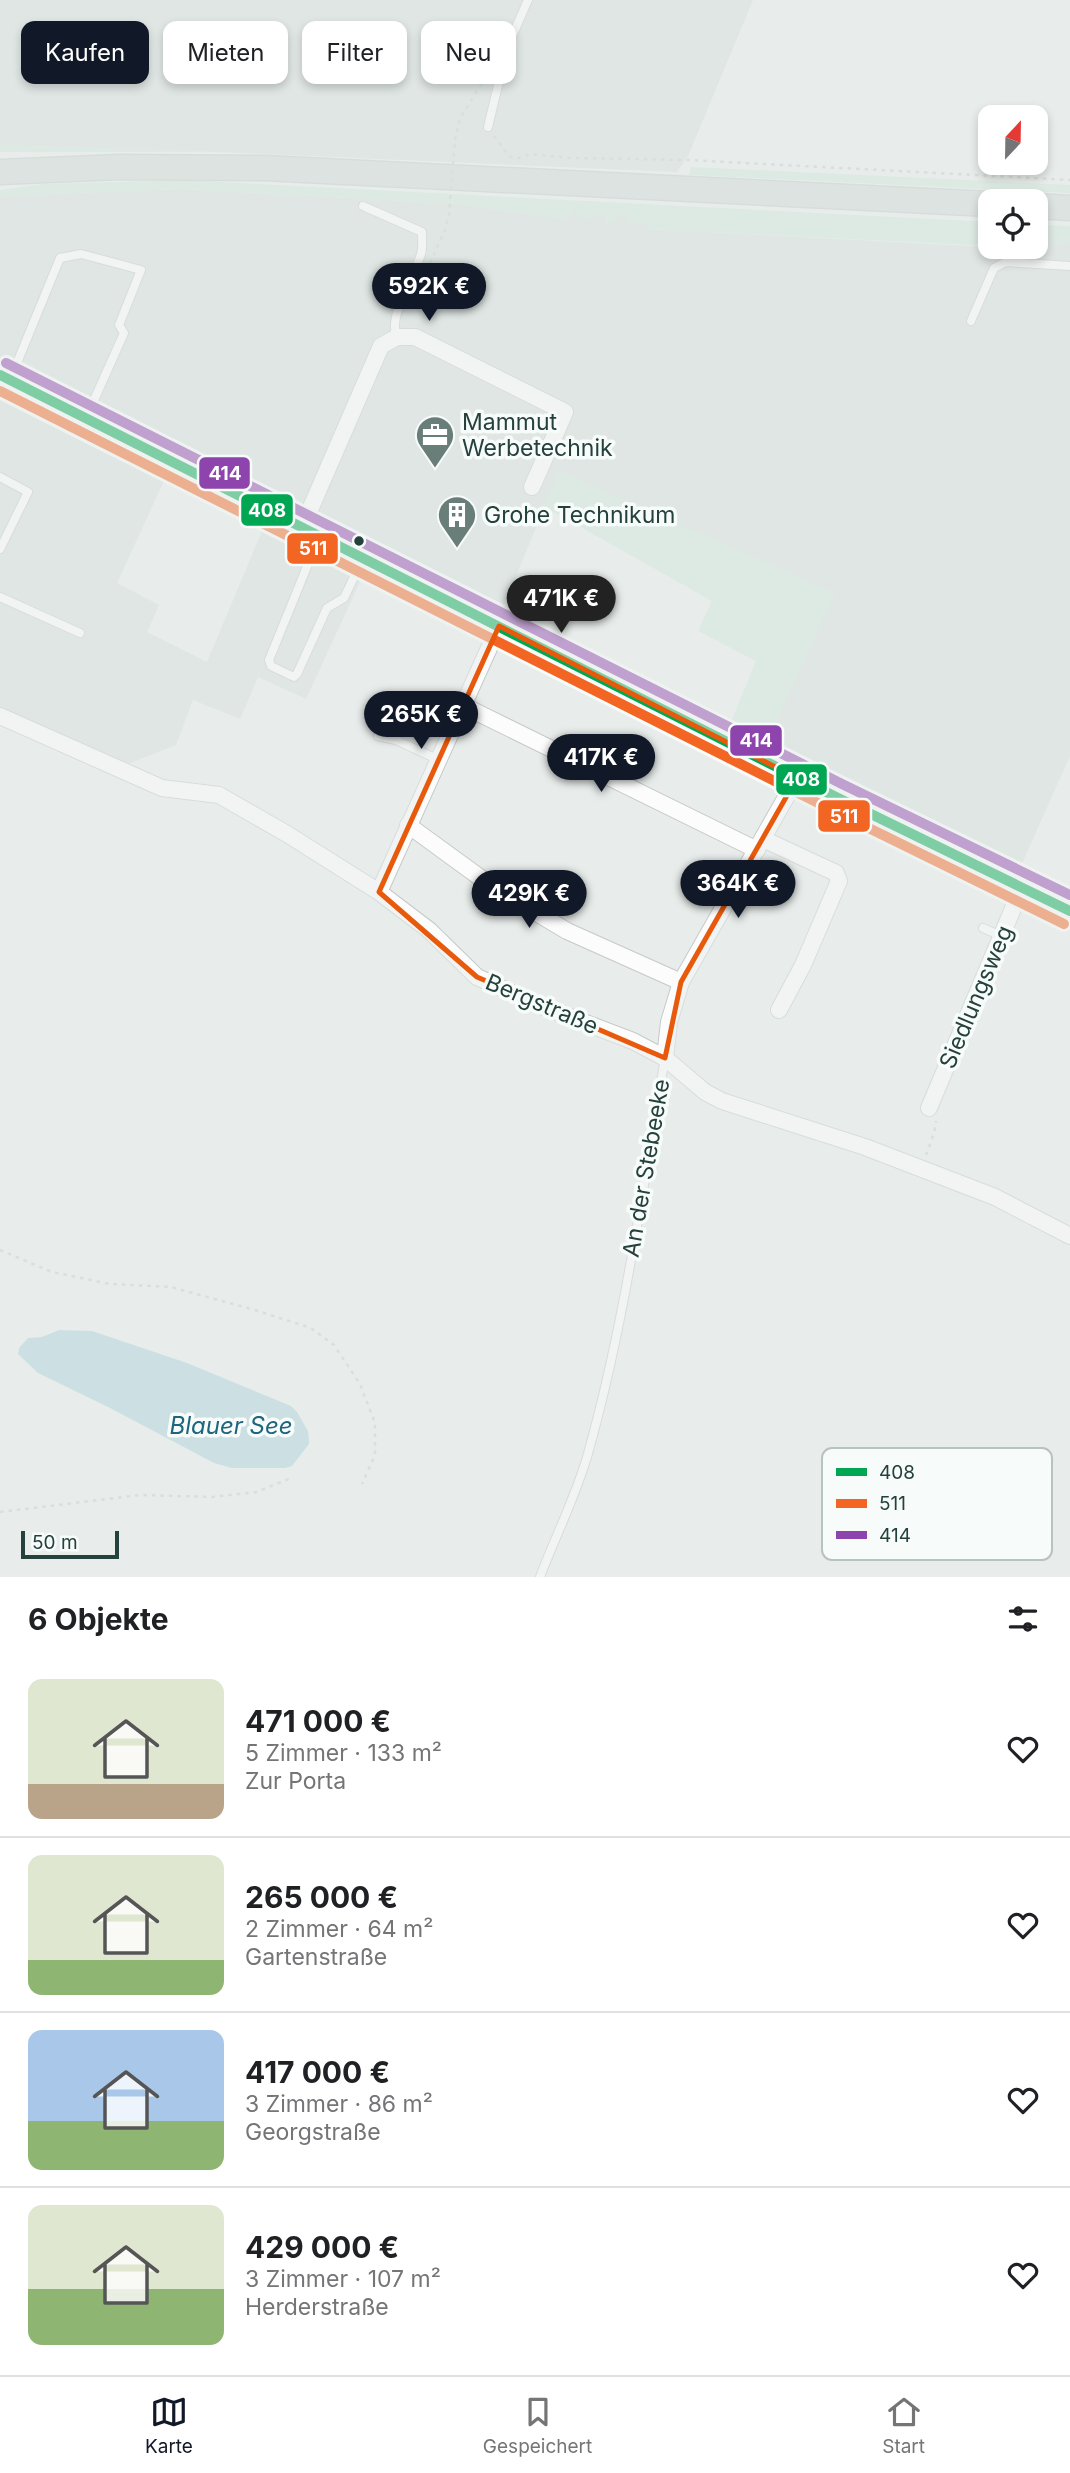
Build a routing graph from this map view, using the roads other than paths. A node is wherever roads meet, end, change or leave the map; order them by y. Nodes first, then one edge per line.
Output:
1 (528, 0) edge
2 (488, 127) road end
3 (0, 172) edge
4 (978, 203) edge
5 (363, 206) dead end
6 (1048, 207) edge
7 (1070, 208) edge
8 (1070, 266) edge
9 (971, 321) dead end
10 (397, 337) junction
11 (5, 377) edge
12 (86, 418) junction
13 (0, 477) edge
14 (532, 487) dead end
15 (310, 532) junction
16 (0, 549) edge
17 (362, 558) junction
18 (0, 597) edge
19 (499, 626) junction
20 (80, 633) dead end
21 (462, 705) junction
22 (0, 716) edge
23 (378, 736) dead end
24 (437, 760) junction
25 (797, 778) junction
26 (408, 825) junction
27 (760, 844) junction
28 (1022, 887) junction
29 (379, 892) junction
30 (1070, 911) edge
31 (983, 928) dead end
32 (1001, 936) junction
33 (681, 982) junction
34 (779, 1010) dead end
35 (665, 1058) junction
36 (929, 1108) road end
37 (1070, 1236) edge
38 (540, 1577) edge

1 - 2 lane
3 - 4 main road
5 - 10 lane
6 - 7 main road
8 - 9 lane
10 - 14 street
10 - 15 street
11 - 12 main road
11 - 12 lane
12 - 15 main road
13 - 16 lane
15 - 17 main road
15 - 17 lane
17 - 19 main road
18 - 20 lane
19 - 21 street
19 - 25 main road
21 - 24 street
21 - 27 street
22 - 29 street, Bergstraße
23 - 24 lane
24 - 26 street
25 - 27 street, An der Stebeeke
25 - 28 main road
26 - 29 street
26 - 33 street
27 - 33 street, An der Stebeeke
27 - 34 street
28 - 30 main road
28 - 32 street, Siedlungsweg
29 - 35 street, Bergstraße
31 - 32 lane
32 - 36 street, Siedlungsweg
33 - 35 street, An der Stebeeke
35 - 37 street, Bergstraße
35 - 38 lane, An der Stebeeke

